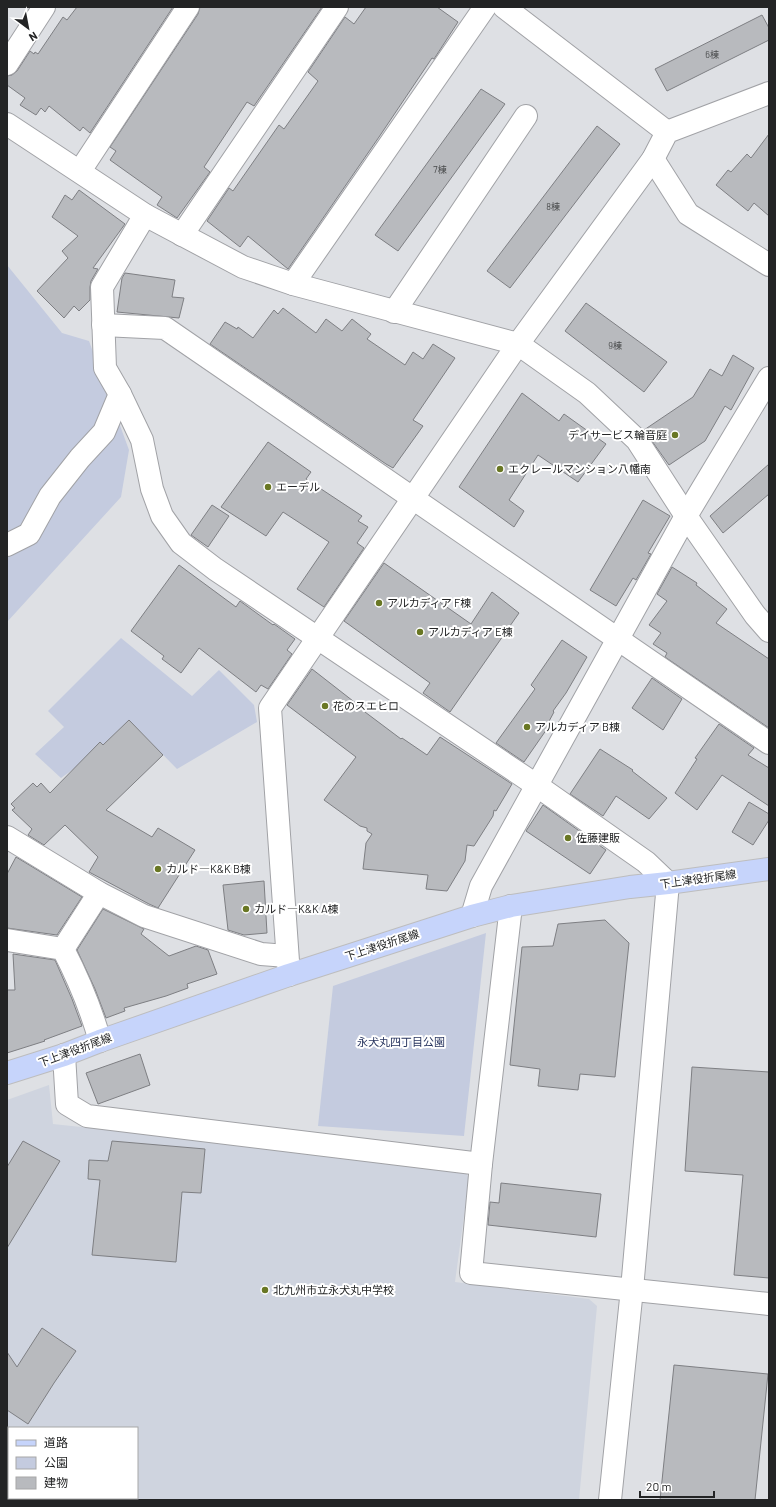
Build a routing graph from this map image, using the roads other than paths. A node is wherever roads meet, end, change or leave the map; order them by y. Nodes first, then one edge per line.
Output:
1 (44, 7) edge
2 (188, 7) edge
3 (337, 7) edge
4 (485, 7) edge
5 (504, 7) edge
6 (7, 64) edge
7 (769, 93) edge
8 (526, 116) dead end
9 (7, 124) edge
10 (667, 132) junction
11 (653, 159) junction
12 (80, 171) junction
13 (145, 215) junction
14 (182, 235) junction
15 (769, 265) edge
16 (293, 284) junction
17 (394, 312) junction
18 (103, 325) junction
19 (518, 344) junction
20 (769, 378) edge
21 (120, 394) junction
22 (412, 498) junction
23 (686, 516) junction
24 (7, 545) edge
25 (769, 631) edge
26 (318, 637) junction
27 (617, 639) junction
28 (769, 743) edge
29 (536, 785) junction
30 (7, 837) edge
31 (769, 869) edge
32 (668, 883) junction
33 (99, 893) junction
34 (511, 906) junction
35 (472, 916) junction
36 (7, 940) edge
37 (64, 949) junction
38 (288, 965) junction
39 (100, 1041) junction
40 (64, 1055) junction
41 (7, 1073) edge
42 (481, 1164) junction
43 (632, 1289) junction
44 (769, 1304) edge
45 (610, 1500) edge

1 - 6 street
2 - 12 street
3 - 14 street
4 - 16 street
5 - 10 street
7 - 10 street
8 - 17 street
9 - 12 street
10 - 11 street
11 - 15 street
11 - 19 street
12 - 13 street
13 - 14 street
13 - 18 street
14 - 16 street
16 - 17 street
17 - 19 street
18 - 21 street
18 - 22 street
19 - 22 street
19 - 23 street
20 - 23 street
21 - 24 street
21 - 26 street
22 - 26 street
22 - 27 street
23 - 25 street
23 - 27 street
26 - 29 street
26 - 38 street
27 - 28 street
27 - 29 street
29 - 32 street
29 - 35 street
30 - 33 street
31 - 32 main road, 下上津役折尾線
32 - 34 main road, 下上津役折尾線
32 - 43 street
33 - 37 street
33 - 38 street
34 - 35 main road, 下上津役折尾線
34 - 42 street
35 - 38 main road, 下上津役折尾線
36 - 37 street
37 - 39 street
38 - 39 main road, 下上津役折尾線
39 - 40 main road, 下上津役折尾線
40 - 41 main road, 下上津役折尾線
40 - 42 street
42 - 43 street
43 - 44 street
43 - 45 street

